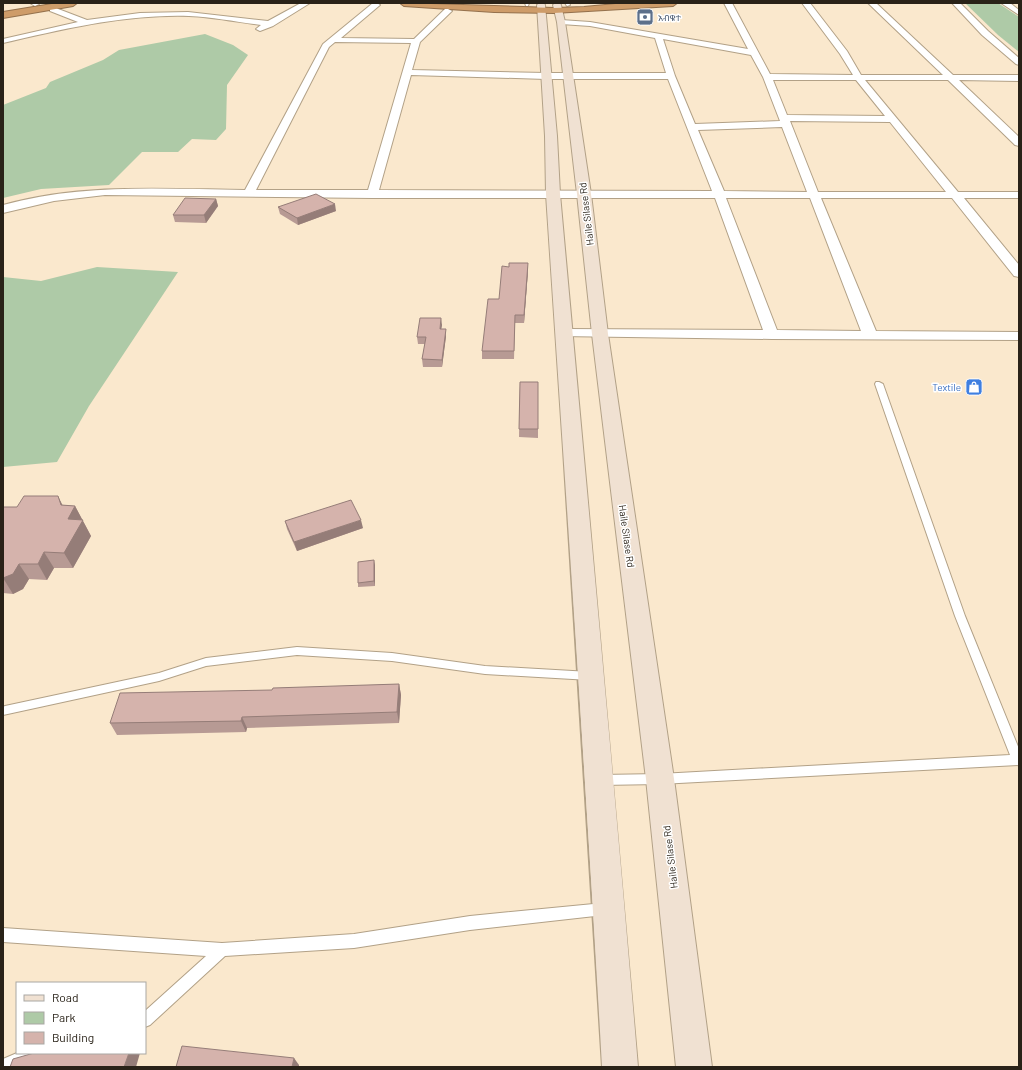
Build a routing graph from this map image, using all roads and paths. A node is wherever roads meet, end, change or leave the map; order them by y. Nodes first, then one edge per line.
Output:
1 (36, 3) edge
2 (73, 3) edge
3 (306, 3) edge
4 (404, 3) edge
5 (463, 3) edge
6 (673, 3) edge
7 (728, 3) edge
8 (806, 3) edge
9 (872, 3) edge
10 (956, 3) edge
11 (1005, 3) edge
12 (376, 5) dead end
13 (210, 7) dead end
14 (53, 9) dead end
15 (3, 10) edge
16 (448, 11) dead end
17 (1019, 13) edge
18 (551, 14) edge
19 (3, 15) edge
20 (201, 15) junction
21 (85, 22) junction
22 (270, 24) junction
23 (260, 29) dead end
24 (658, 36) junction
25 (332, 40) junction
26 (416, 41) junction
27 (3, 42) edge
28 (754, 53) junction
29 (1019, 62) edge
30 (407, 72) junction
31 (546, 76) junction
32 (568, 76) junction
33 (671, 76) junction
34 (767, 77) junction
35 (858, 78) junction
36 (950, 78) junction
37 (1019, 78) edge
38 (891, 119) junction
39 (784, 121) junction
40 (693, 127) junction
41 (1019, 143) edge
42 (248, 194) junction
43 (553, 194) junction
44 (584, 194) junction
45 (719, 194) junction
46 (372, 195) junction
47 (814, 195) junction
48 (956, 195) junction
49 (1019, 195) edge
50 (3, 209) edge
51 (1019, 273) edge
52 (564, 333) junction
53 (600, 334) junction
54 (772, 335) junction
55 (870, 335) junction
56 (1019, 336) edge
57 (879, 384) dead end
58 (590, 676) junction
59 (5, 711) dead end
60 (1019, 760) edge
61 (660, 779) junction
62 (600, 780) junction
63 (609, 909) junction
64 (3, 935) edge
65 (222, 950) junction
66 (146, 1019) edge
67 (39, 1054) edge
68 (3, 1067) edge
69 (620, 1067) edge
70 (694, 1067) edge

1 - 15 highway
2 - 19 highway
3 - 22 street
4 - 18 highway
5 - 18 highway
6 - 18 highway
7 - 28 street
8 - 35 street
9 - 36 street
10 - 29 street
11 - 17 street
12 - 25 street
13 - 20 street
14 - 21 street
16 - 26 street
18 - 24 street
18 - 31 main road
18 - 32 main road, Haile Silase Rd
20 - 21 street
20 - 22 street
21 - 27 street
22 - 23 street
24 - 28 street
24 - 33 street
25 - 26 street
25 - 42 street
26 - 30 street
28 - 34 street
30 - 31 street
30 - 46 street
31 - 32 street
31 - 43 main road
32 - 33 street
32 - 44 main road, Haile Silase Rd
33 - 40 street
34 - 35 street
34 - 39 street
35 - 36 street
35 - 38 street
36 - 37 street
36 - 41 street
38 - 39 street
38 - 48 street
39 - 40 street
39 - 47 street
40 - 45 street
42 - 46 street
42 - 50 street
43 - 44 street
43 - 46 street
43 - 52 main road
44 - 45 street
44 - 53 main road, Haile Silase Rd
45 - 47 street
45 - 54 street
47 - 48 street
47 - 55 street
48 - 49 street
48 - 51 street
52 - 53 street
52 - 58 main road
53 - 54 street
53 - 61 main road, Haile Silase Rd
54 - 55 street
55 - 56 street
57 - 60 lane
58 - 59 lane
58 - 62 main road
60 - 61 lane
61 - 62 lane
61 - 70 main road, Haile Silase Rd
62 - 63 main road
63 - 65 lane
63 - 69 main road
64 - 65 lane
65 - 66 lane
67 - 68 lane

